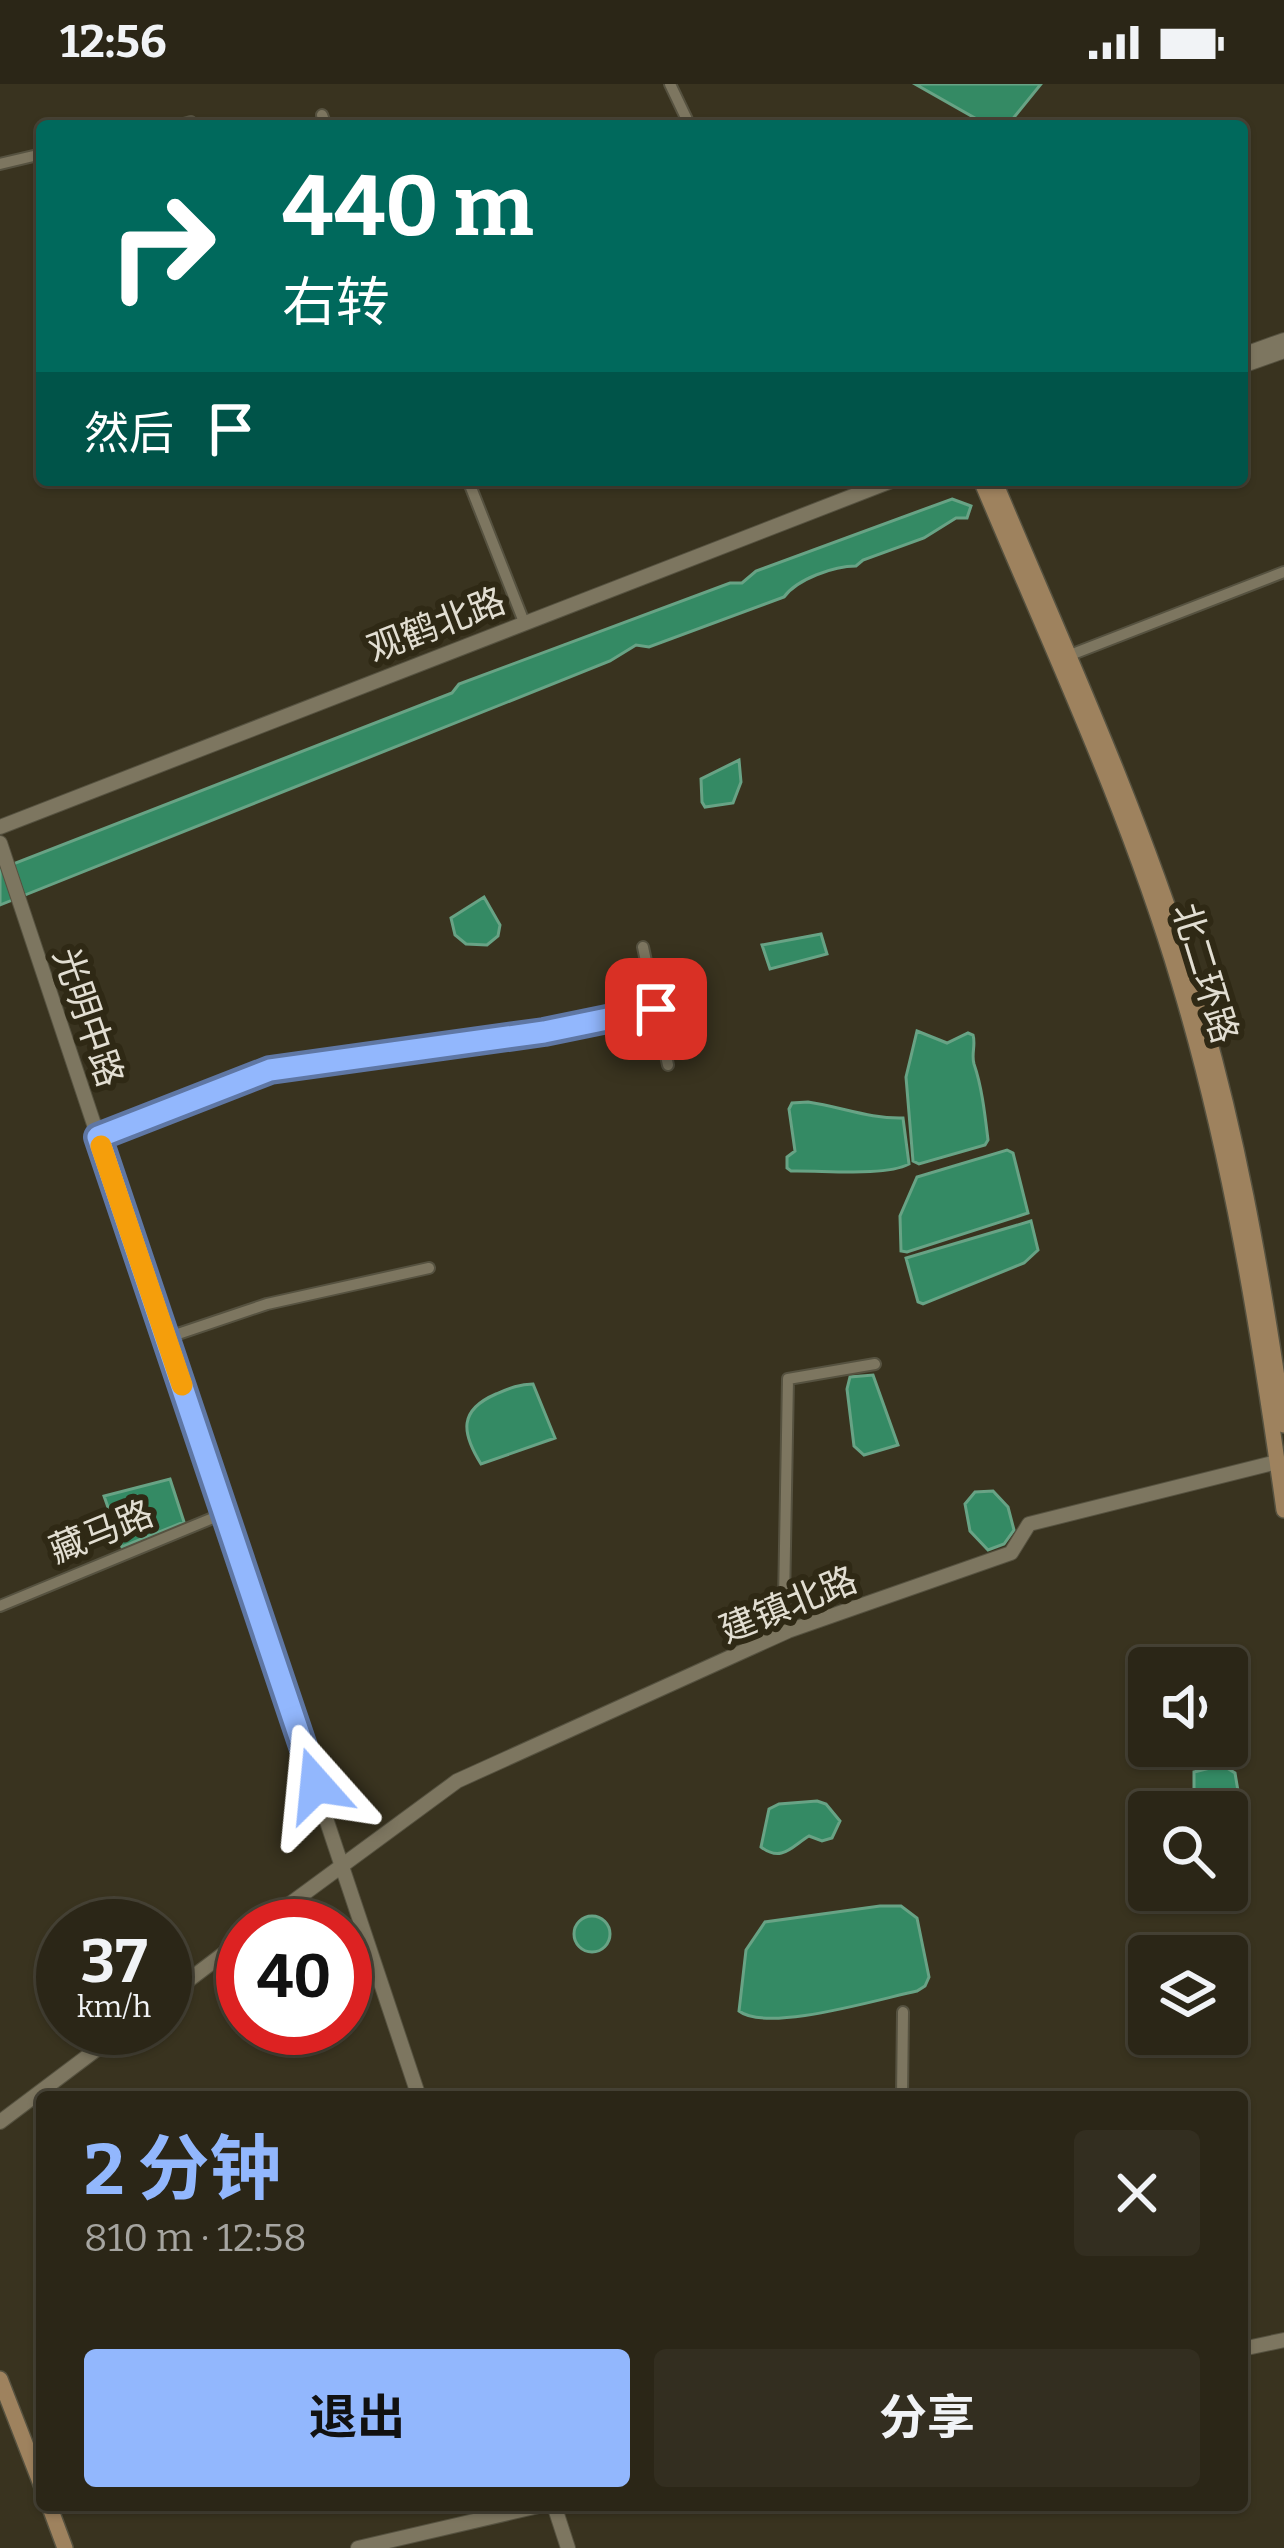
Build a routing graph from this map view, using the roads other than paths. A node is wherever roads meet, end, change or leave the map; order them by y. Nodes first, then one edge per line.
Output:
1 (670, 84) edge
2 (687, 120) edge
3 (36, 155) edge
4 (0, 164) edge
5 (1284, 340) edge
6 (1284, 351) edge
7 (1248, 353) edge
8 (1248, 364) edge
9 (470, 486) edge
10 (861, 486) edge
11 (983, 486) edge
12 (996, 486) edge
13 (1284, 572) edge
14 (524, 622) junction
15 (1061, 658) junction
16 (0, 826) edge
17 (0, 843) edge
18 (643, 947) dead end
19 (656, 1009) junction
20 (668, 1065) dead end
21 (98, 1137) junction
22 (429, 1268) dead end
23 (166, 1338) junction
24 (875, 1364) dead end
25 (1284, 1425) edge
26 (1277, 1462) junction
27 (1284, 1510) edge
28 (225, 1513) junction
29 (0, 1606) edge
30 (788, 1631) junction
31 (342, 1864) junction
32 (296, 1899) edge
33 (216, 1959) edge
34 (192, 1978) edge
35 (903, 2012) dead end
36 (89, 2055) edge
37 (41, 2091) edge
38 (417, 2091) edge
39 (902, 2091) edge
40 (36, 2095) edge
41 (0, 2122) edge
42 (1284, 2340) edge
43 (1248, 2348) edge
44 (0, 2378) edge
45 (36, 2471) edge
46 (51, 2511) edge
47 (517, 2511) edge
48 (556, 2511) edge
49 (65, 2548) edge
50 (358, 2548) edge
51 (568, 2548) edge

1 - 2 street
3 - 4 street
5 - 7 street
6 - 8 street
9 - 14 street
10 - 14 street, 观鹤北路
11 - 15 main road, 北二环路
12 - 15 main road, 北二环路
13 - 15 street
14 - 16 street, 观鹤北路
15 - 25 main road, 北二环路
15 - 26 main road, 北二环路
17 - 21 street, 光明中路
18 - 19 street
19 - 20 street
19 - 21 street
21 - 23 street, 光明中路
22 - 23 street
23 - 28 street, 光明中路
24 - 30 street
26 - 27 main road, 北二环路
26 - 30 street, 建镇北路
28 - 29 street, 藏马路
28 - 31 street, 光明中路
30 - 31 street, 建镇北路
31 - 32 street, 建镇北路
31 - 38 street, 光明中路
33 - 34 street
35 - 39 street
36 - 37 street
40 - 41 street
42 - 43 street
44 - 45 main road
46 - 49 main road
47 - 50 street
48 - 51 street

